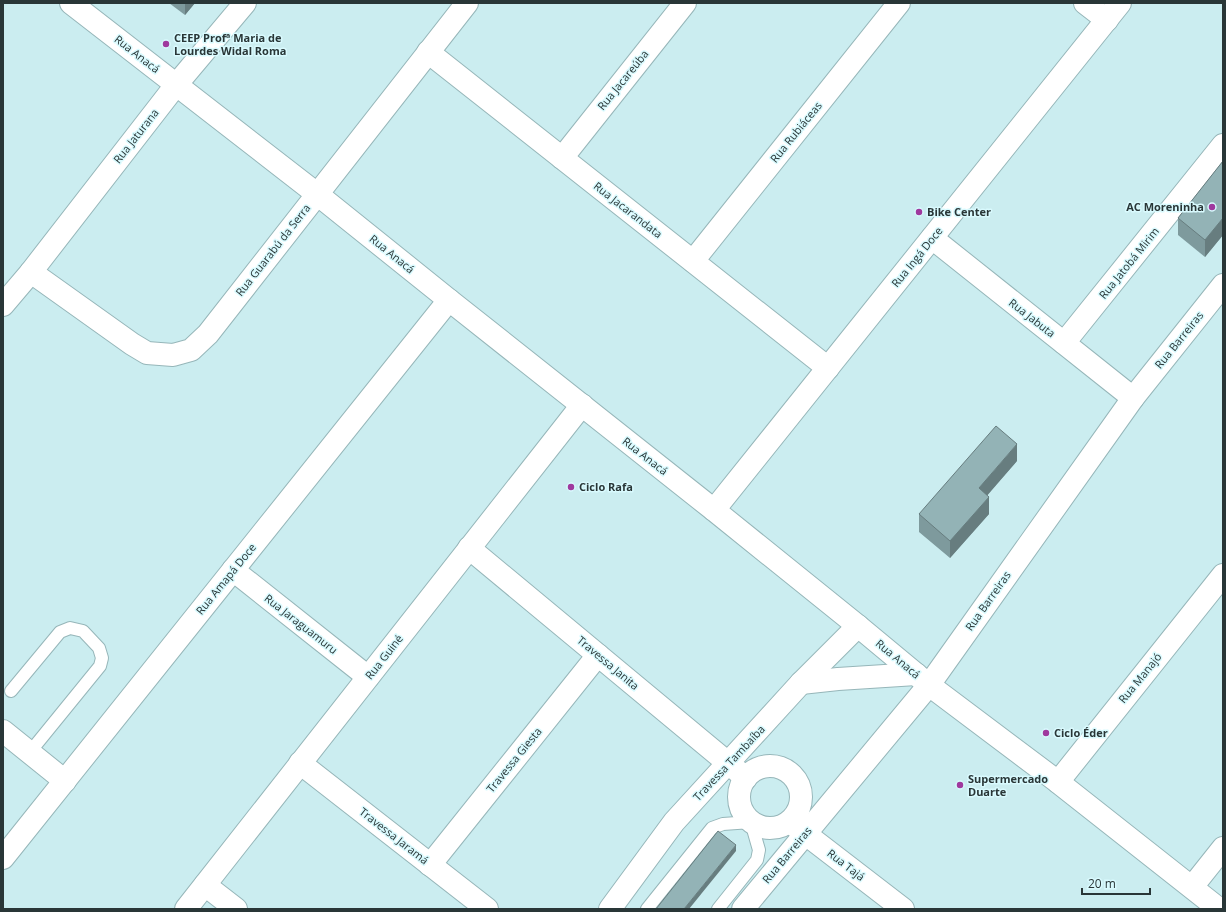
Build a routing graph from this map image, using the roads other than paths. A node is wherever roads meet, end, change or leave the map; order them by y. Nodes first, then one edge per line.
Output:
1 (71, 3) edge
2 (245, 3) edge
3 (467, 3) edge
4 (685, 3) edge
5 (899, 3) edge
6 (1085, 3) edge
7 (1120, 3) edge
8 (1107, 20) junction
9 (428, 52) junction
10 (176, 85) junction
11 (1223, 145) edge
12 (562, 158) junction
13 (317, 194) junction
14 (932, 238) junction
15 (693, 261) junction
16 (31, 272) junction
17 (1223, 285) edge
18 (449, 300) junction
19 (3, 305) edge
20 (1064, 343) junction
21 (828, 368) junction
22 (1133, 398) junction
23 (582, 405) junction
24 (714, 510) junction
25 (470, 548) junction
26 (233, 570) junction
27 (1223, 575) edge
28 (858, 626) junction
29 (598, 655) junction
30 (368, 677) junction
31 (922, 679) junction
32 (801, 684) junction
33 (11, 691) dead end
34 (3, 731) edge
35 (30, 752) junction
36 (300, 763) junction
37 (729, 764) junction
38 (746, 778) junction
39 (65, 781) junction
40 (1058, 782) junction
41 (751, 822) junction
42 (798, 827) junction
43 (1223, 848) edge
44 (3, 858) edge
45 (430, 865) junction
46 (205, 885) junction
47 (1192, 887) junction
48 (186, 909) edge
49 (236, 909) edge
50 (487, 909) edge
51 (610, 909) edge
52 (647, 909) edge
53 (718, 909) edge
54 (743, 909) edge
55 (903, 909) edge
56 (1219, 909) edge

1 - 10 street, Rua Anacá
2 - 10 street, Rua Jaturana
3 - 9 street, Rua Guarabú da Serra
4 - 12 street, Rua Jacareúba
5 - 15 street, Rua Rubiáceas
6 - 8 street
7 - 8 street, Rua Ingá Doce
8 - 14 street, Rua Ingá Doce
9 - 12 street, Rua Jacarandata
9 - 13 street, Rua Guarabú da Serra
10 - 13 street, Rua Anacá
10 - 16 street, Rua Jaturana
11 - 20 street, Rua Jatobá Mirim
12 - 15 street, Rua Jacarandata
13 - 16 street, Rua Guarabú da Serra
13 - 18 street, Rua Anacá
14 - 20 street, Rua Jabuta
14 - 21 street, Rua Ingá Doce
15 - 21 street, Rua Jacarandata
16 - 19 street, Rua Jaturana
17 - 22 street, Rua Barreiras
18 - 23 street, Rua Anacá
18 - 26 street, Rua Amapá Doce
20 - 22 street, Rua Jabuta
21 - 24 street, Rua Ingá Doce
22 - 31 street, Rua Barreiras
23 - 24 street, Rua Anacá
23 - 25 street, Rua Guiné
24 - 28 street, Rua Anacá
25 - 29 street, Travessa Janita
25 - 30 street, Rua Guiné
26 - 30 street, Rua Jaraguamuru
26 - 39 street, Rua Amapá Doce
27 - 40 street, Rua Manajó
28 - 31 street, Rua Anacá
28 - 32 street, Travessa Tambaíba
29 - 37 street, Travessa Janita
29 - 45 street, Travessa Giesta
30 - 36 street, Rua Guiné
31 - 32 street
31 - 40 street, Rua Anacá
31 - 42 street, Rua Barreiras
32 - 37 street, Travessa Tambaíba
33 - 35 lane
34 - 35 street
35 - 39 street
36 - 45 street, Travessa Jaramá
36 - 46 street, Rua Guiné
37 - 38 street, Travessa Janita
37 - 51 street, Travessa Tambaíba
38 - 41 street
38 - 42 street
39 - 44 street, Rua Amapá Doce
40 - 47 street, Rua Anacá
41 - 42 street
41 - 52 lane
41 - 53 lane
42 - 54 street, Rua Barreiras
42 - 55 street, Rua Tajá
43 - 47 street
45 - 50 street, Travessa Jaramá
46 - 48 street, Rua Guiné
46 - 49 street
47 - 56 street, Rua Anacá

